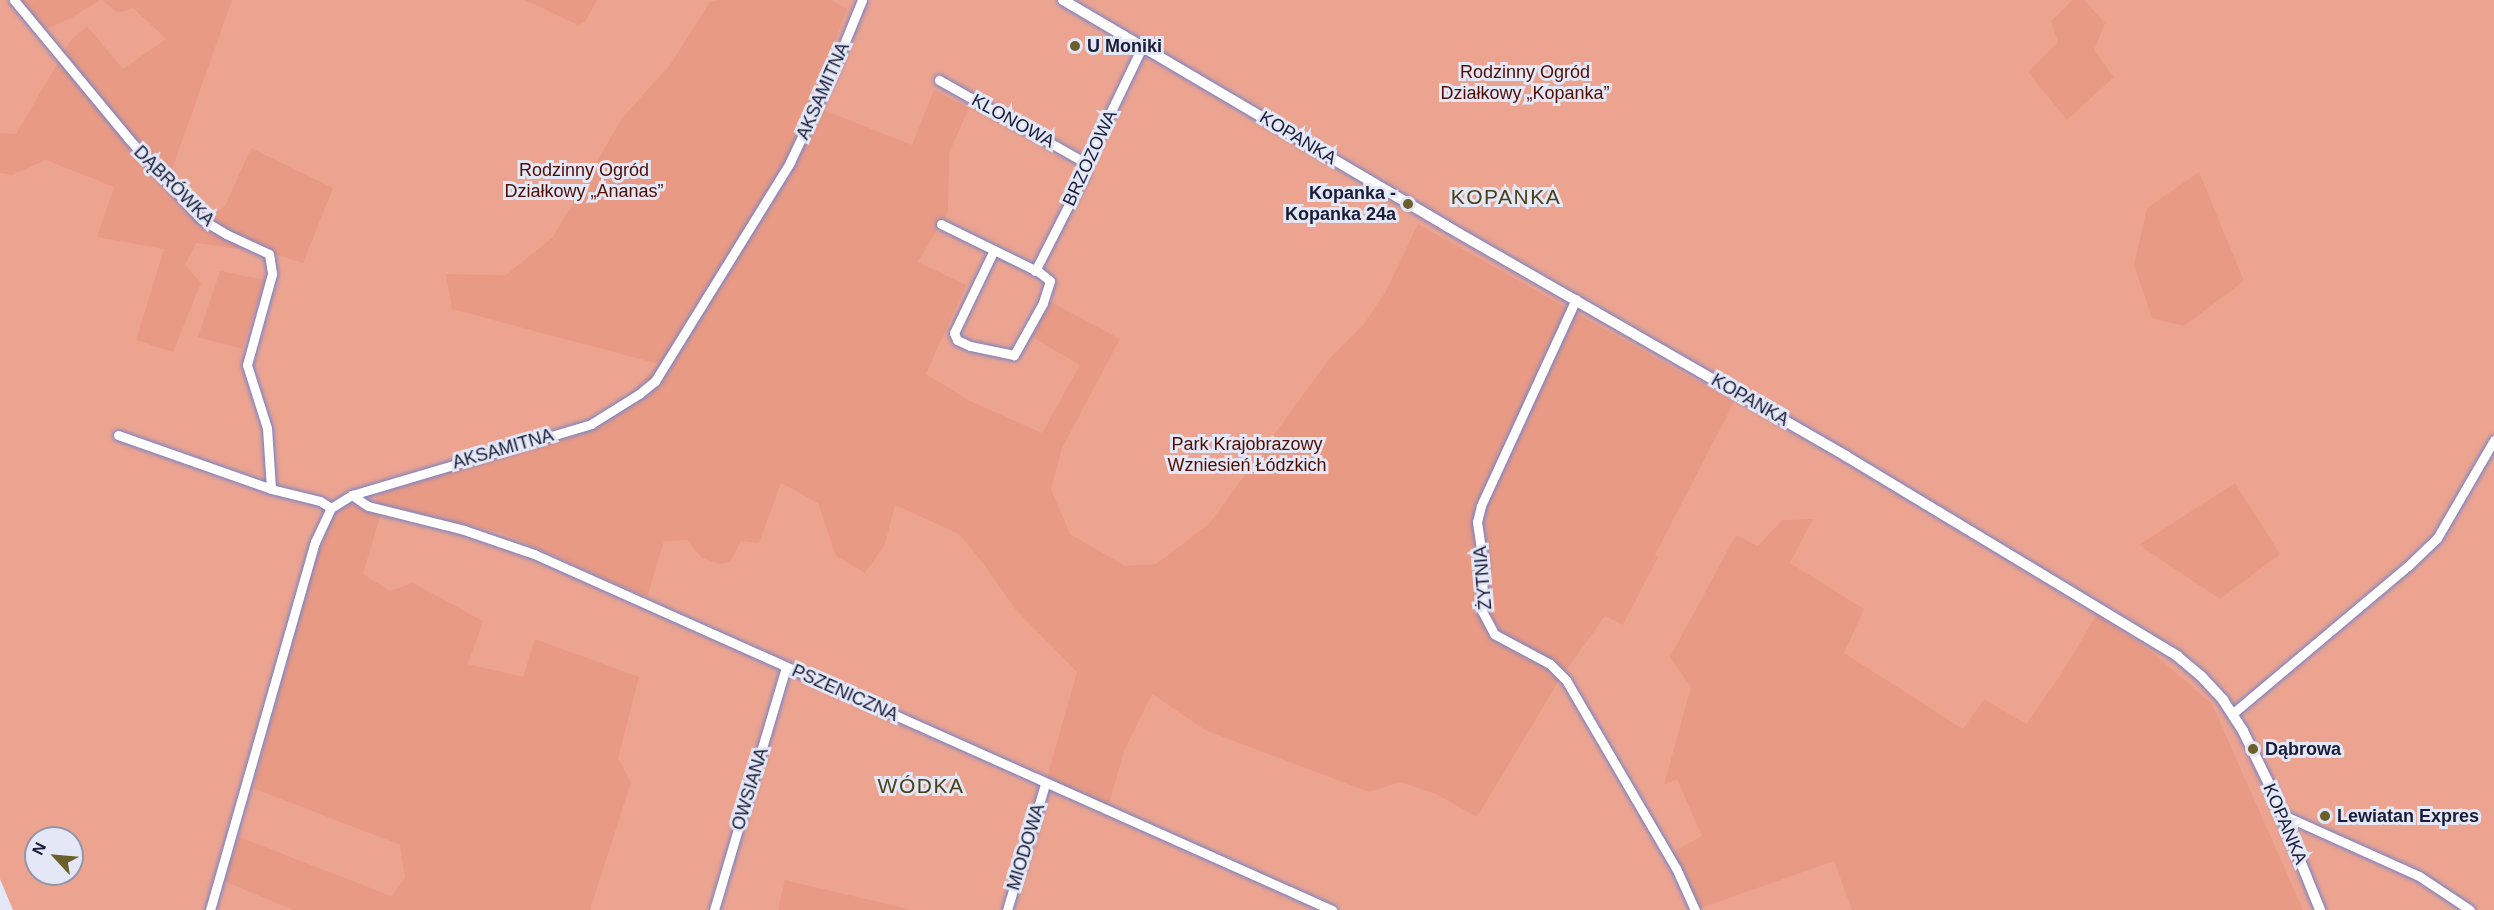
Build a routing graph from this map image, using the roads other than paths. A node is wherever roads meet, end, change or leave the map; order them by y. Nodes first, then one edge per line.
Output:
1 (14, 0) edge
2 (862, 0) edge
3 (1063, 0) edge
4 (1143, 45) junction
5 (939, 80) dead end
6 (1086, 163) junction
7 (941, 224) dead end
8 (994, 250) junction
9 (1035, 271) junction
10 (1576, 299) junction
11 (118, 435) dead end
12 (2494, 440) edge
13 (271, 489) junction
14 (351, 495) junction
15 (331, 508) junction
16 (786, 667) junction
17 (2232, 714) junction
18 (1045, 784) junction
19 (2281, 814) junction
20 (210, 910) edge
21 (714, 910) edge
22 (1007, 910) edge
23 (1332, 910) edge
24 (1695, 910) edge
25 (2320, 910) edge
26 (2470, 910) edge

1 - 13 street, DĄBRÓWKA
2 - 14 street, AKSAMITNA
3 - 4 street, KOPANKA
4 - 6 street, BRZOZOWA
4 - 10 street, KOPANKA
5 - 6 street, KLONOWA
6 - 9 street, BRZOZOWA
7 - 8 street
8 - 9 street
8 - 9 street
10 - 17 street, KOPANKA
10 - 24 street, ŻYTNIA
11 - 13 street
12 - 17 street
13 - 15 street
14 - 15 street, AKSAMITNA
14 - 16 street, PSZENICZNA
15 - 20 street
16 - 18 street, PSZENICZNA
16 - 21 street, OWSIANA
17 - 19 street, KOPANKA
18 - 22 street, MIODOWA
18 - 23 street, PSZENICZNA
19 - 25 street, KOPANKA
19 - 26 street

